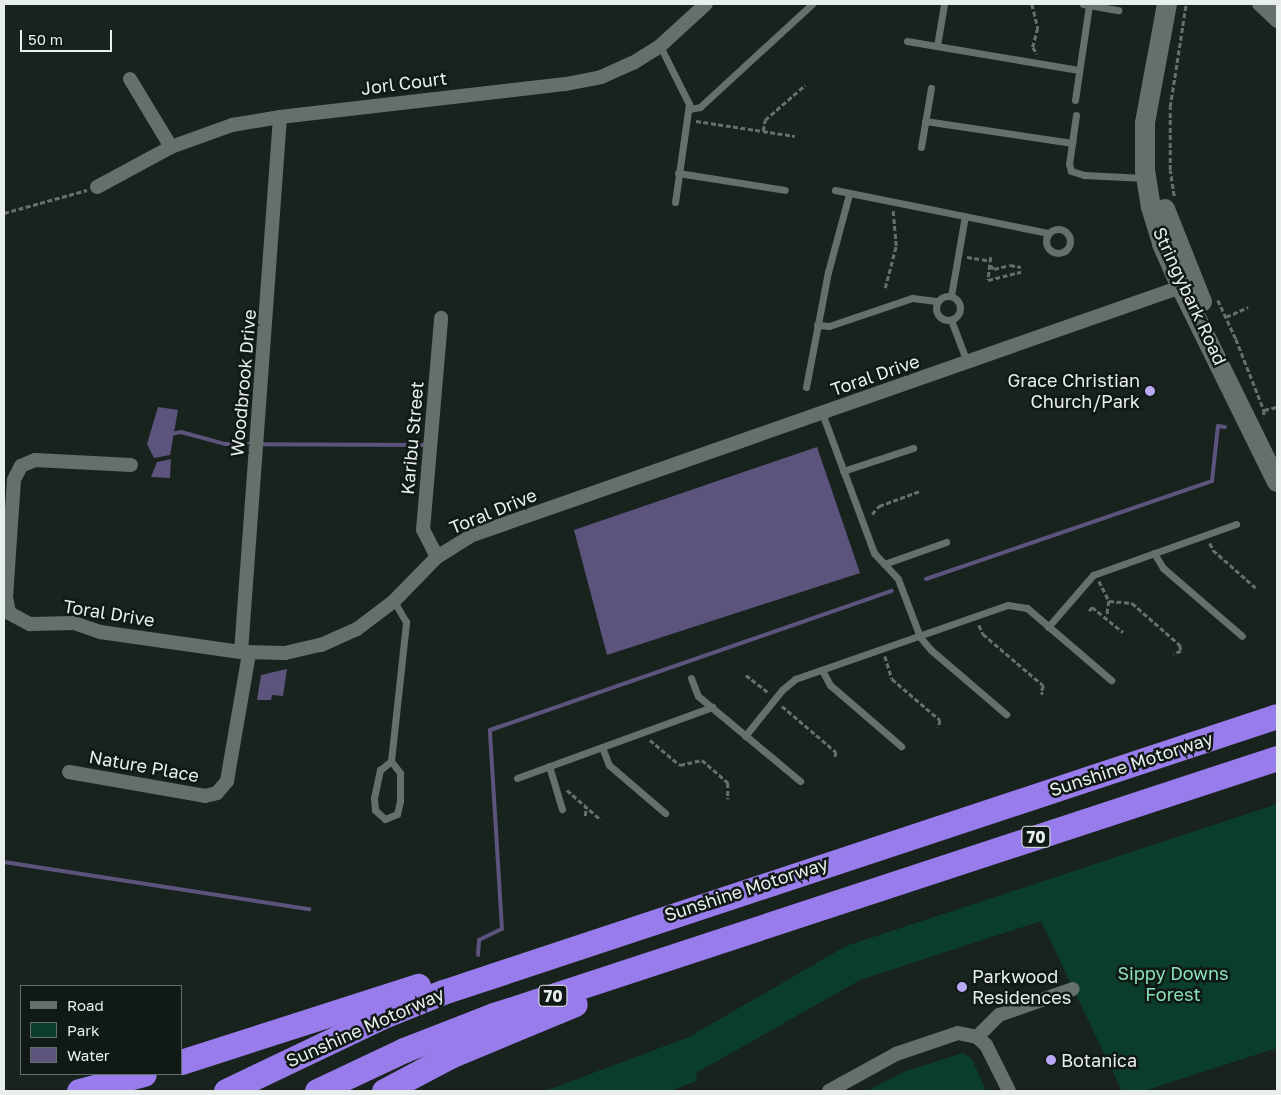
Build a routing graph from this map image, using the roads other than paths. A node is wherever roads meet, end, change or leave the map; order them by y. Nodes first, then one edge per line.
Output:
1 (706, 4) edge
2 (812, 4) edge
3 (944, 4) edge
4 (1086, 4) edge
5 (1167, 4) edge
6 (1259, 4) edge
7 (1118, 10) dead end
8 (1277, 21) edge
9 (907, 41) dead end
10 (660, 46) junction
11 (937, 46) junction
12 (1157, 65) junction
13 (1079, 70) junction
14 (130, 79) dead end
15 (931, 88) dead end
16 (1075, 100) dead end
17 (689, 109) junction
18 (1076, 115) dead end
19 (280, 117) junction
20 (925, 121) junction
21 (1072, 143) junction
22 (921, 146) dead end
23 (171, 147) junction
24 (678, 173) junction
25 (1146, 178) junction
26 (96, 187) road end
27 (785, 190) dead end
28 (834, 190) dead end
29 (848, 194) junction
30 (675, 202) dead end
31 (966, 216) junction
32 (1049, 233) dead end
33 (1188, 284) junction
34 (950, 296) junction
35 (938, 301) junction
36 (441, 318) dead end
37 (952, 320) junction
38 (817, 325) junction
39 (967, 362) junction
40 (806, 387) dead end
41 (822, 413) junction
42 (913, 448) dead end
43 (131, 464) dead end
44 (843, 472) junction
45 (1277, 482) edge
46 (1236, 524) dead end
47 (946, 542) dead end
48 (1154, 553) junction
49 (437, 557) junction
50 (884, 564) junction
51 (394, 601) junction
52 (1048, 627) junction
53 (920, 636) junction
54 (1242, 636) dead end
55 (245, 652) junction
56 (822, 670) junction
57 (692, 678) dead end
58 (1110, 680) dead end
59 (712, 707) junction
60 (1006, 714) dead end
61 (1277, 716) edge
62 (745, 736) junction
63 (901, 746) dead end
64 (602, 747) junction
65 (1277, 758) edge
66 (391, 761) junction
67 (549, 766) junction
68 (69, 772) dead end
69 (517, 778) dead end
70 (800, 782) dead end
71 (562, 809) dead end
72 (665, 813) dead end
73 (689, 908) junction
74 (796, 916) junction
75 (1073, 989) dead end
76 (977, 1036) junction
77 (182, 1062) edge
78 (140, 1075) edge
79 (80, 1091) edge
80 (226, 1091) edge
81 (317, 1091) edge
82 (384, 1091) edge
83 (829, 1091) edge
84 (1009, 1091) edge

1 - 10 street, Jorl Court
2 - 17 lane
3 - 11 lane
4 - 7 lane
4 - 13 lane
5 - 12 street, Stringybark Road
6 - 8 street
9 - 11 lane
10 - 17 lane
10 - 19 street, Jorl Court
11 - 13 lane
12 - 25 street, Stringybark Road
12 - 33 street, Stringybark Road
13 - 16 lane
14 - 23 street
15 - 20 lane
17 - 24 lane
18 - 21 lane
19 - 23 street, Jorl Court
19 - 55 street, Woodbrook Drive
20 - 21 lane
20 - 22 lane
21 - 25 lane
23 - 26 street, Jorl Court
24 - 27 lane
24 - 30 lane
25 - 33 street, Stringybark Road
28 - 29 lane
29 - 31 lane
29 - 38 lane
31 - 32 lane
31 - 34 lane
33 - 39 street, Toral Drive
33 - 45 street, Stringybark Road
34 - 35 lane
34 - 37 lane
35 - 37 lane
35 - 38 lane
36 - 49 street, Karibu Street
37 - 39 lane
38 - 40 lane
39 - 41 street, Toral Drive
41 - 44 lane
41 - 49 street, Toral Drive
42 - 44 lane
43 - 55 street, Toral Drive
44 - 50 lane
46 - 48 lane
47 - 50 lane
48 - 52 lane
48 - 54 lane
49 - 51 street, Toral Drive
50 - 53 lane
51 - 55 street, Toral Drive
51 - 66 lane
52 - 53 lane
52 - 58 lane
53 - 56 lane
53 - 60 lane
55 - 68 street, Nature Place
56 - 62 lane
56 - 63 lane
57 - 59 lane
59 - 62 lane
59 - 64 lane
61 - 73 highway, Sunshine Motorway / 70
62 - 70 lane
64 - 67 lane
64 - 72 lane
65 - 74 highway, Sunshine Motorway / 70
66 - 66 lane
67 - 69 lane
67 - 71 lane
73 - 77 highway
73 - 80 highway, Sunshine Motorway / 70
74 - 81 highway, Sunshine Motorway / 70
74 - 82 highway
75 - 76 street
76 - 83 street
76 - 84 street
78 - 79 highway

